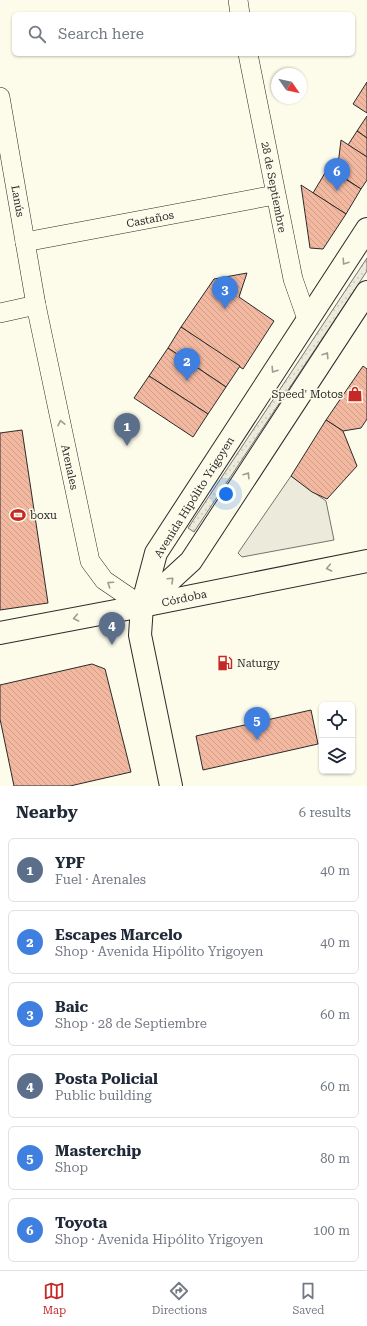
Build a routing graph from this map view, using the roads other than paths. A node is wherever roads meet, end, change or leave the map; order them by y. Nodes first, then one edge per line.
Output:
1 (238, 0) edge
2 (240, 12) edge
3 (248, 56) edge
4 (0, 97) edge
5 (275, 195) junction
6 (367, 229) edge
7 (25, 242) junction
8 (367, 292) edge
9 (36, 305) junction
10 (0, 313) edge
11 (308, 319) junction
12 (367, 561) edge
13 (142, 606) junction
14 (0, 633) edge
15 (170, 786) edge

1 - 2 street
3 - 5 street, 28 de Septiembre
4 - 7 street, Lanús
5 - 7 street, Castaños
5 - 11 street, 28 de Septiembre
6 -> 11 main road, Avenida Hipólito Yrigoyen
7 - 9 street, Lanús
13 -> 8 main road
9 - 10 street
13 -> 9 street, Arenales
11 -> 13 main road, Avenida Hipólito Yrigoyen
12 -> 13 main road, Córdoba
13 -> 14 main road, Córdoba
13 - 15 main road, Avenida Hipólito Yrigoyen

